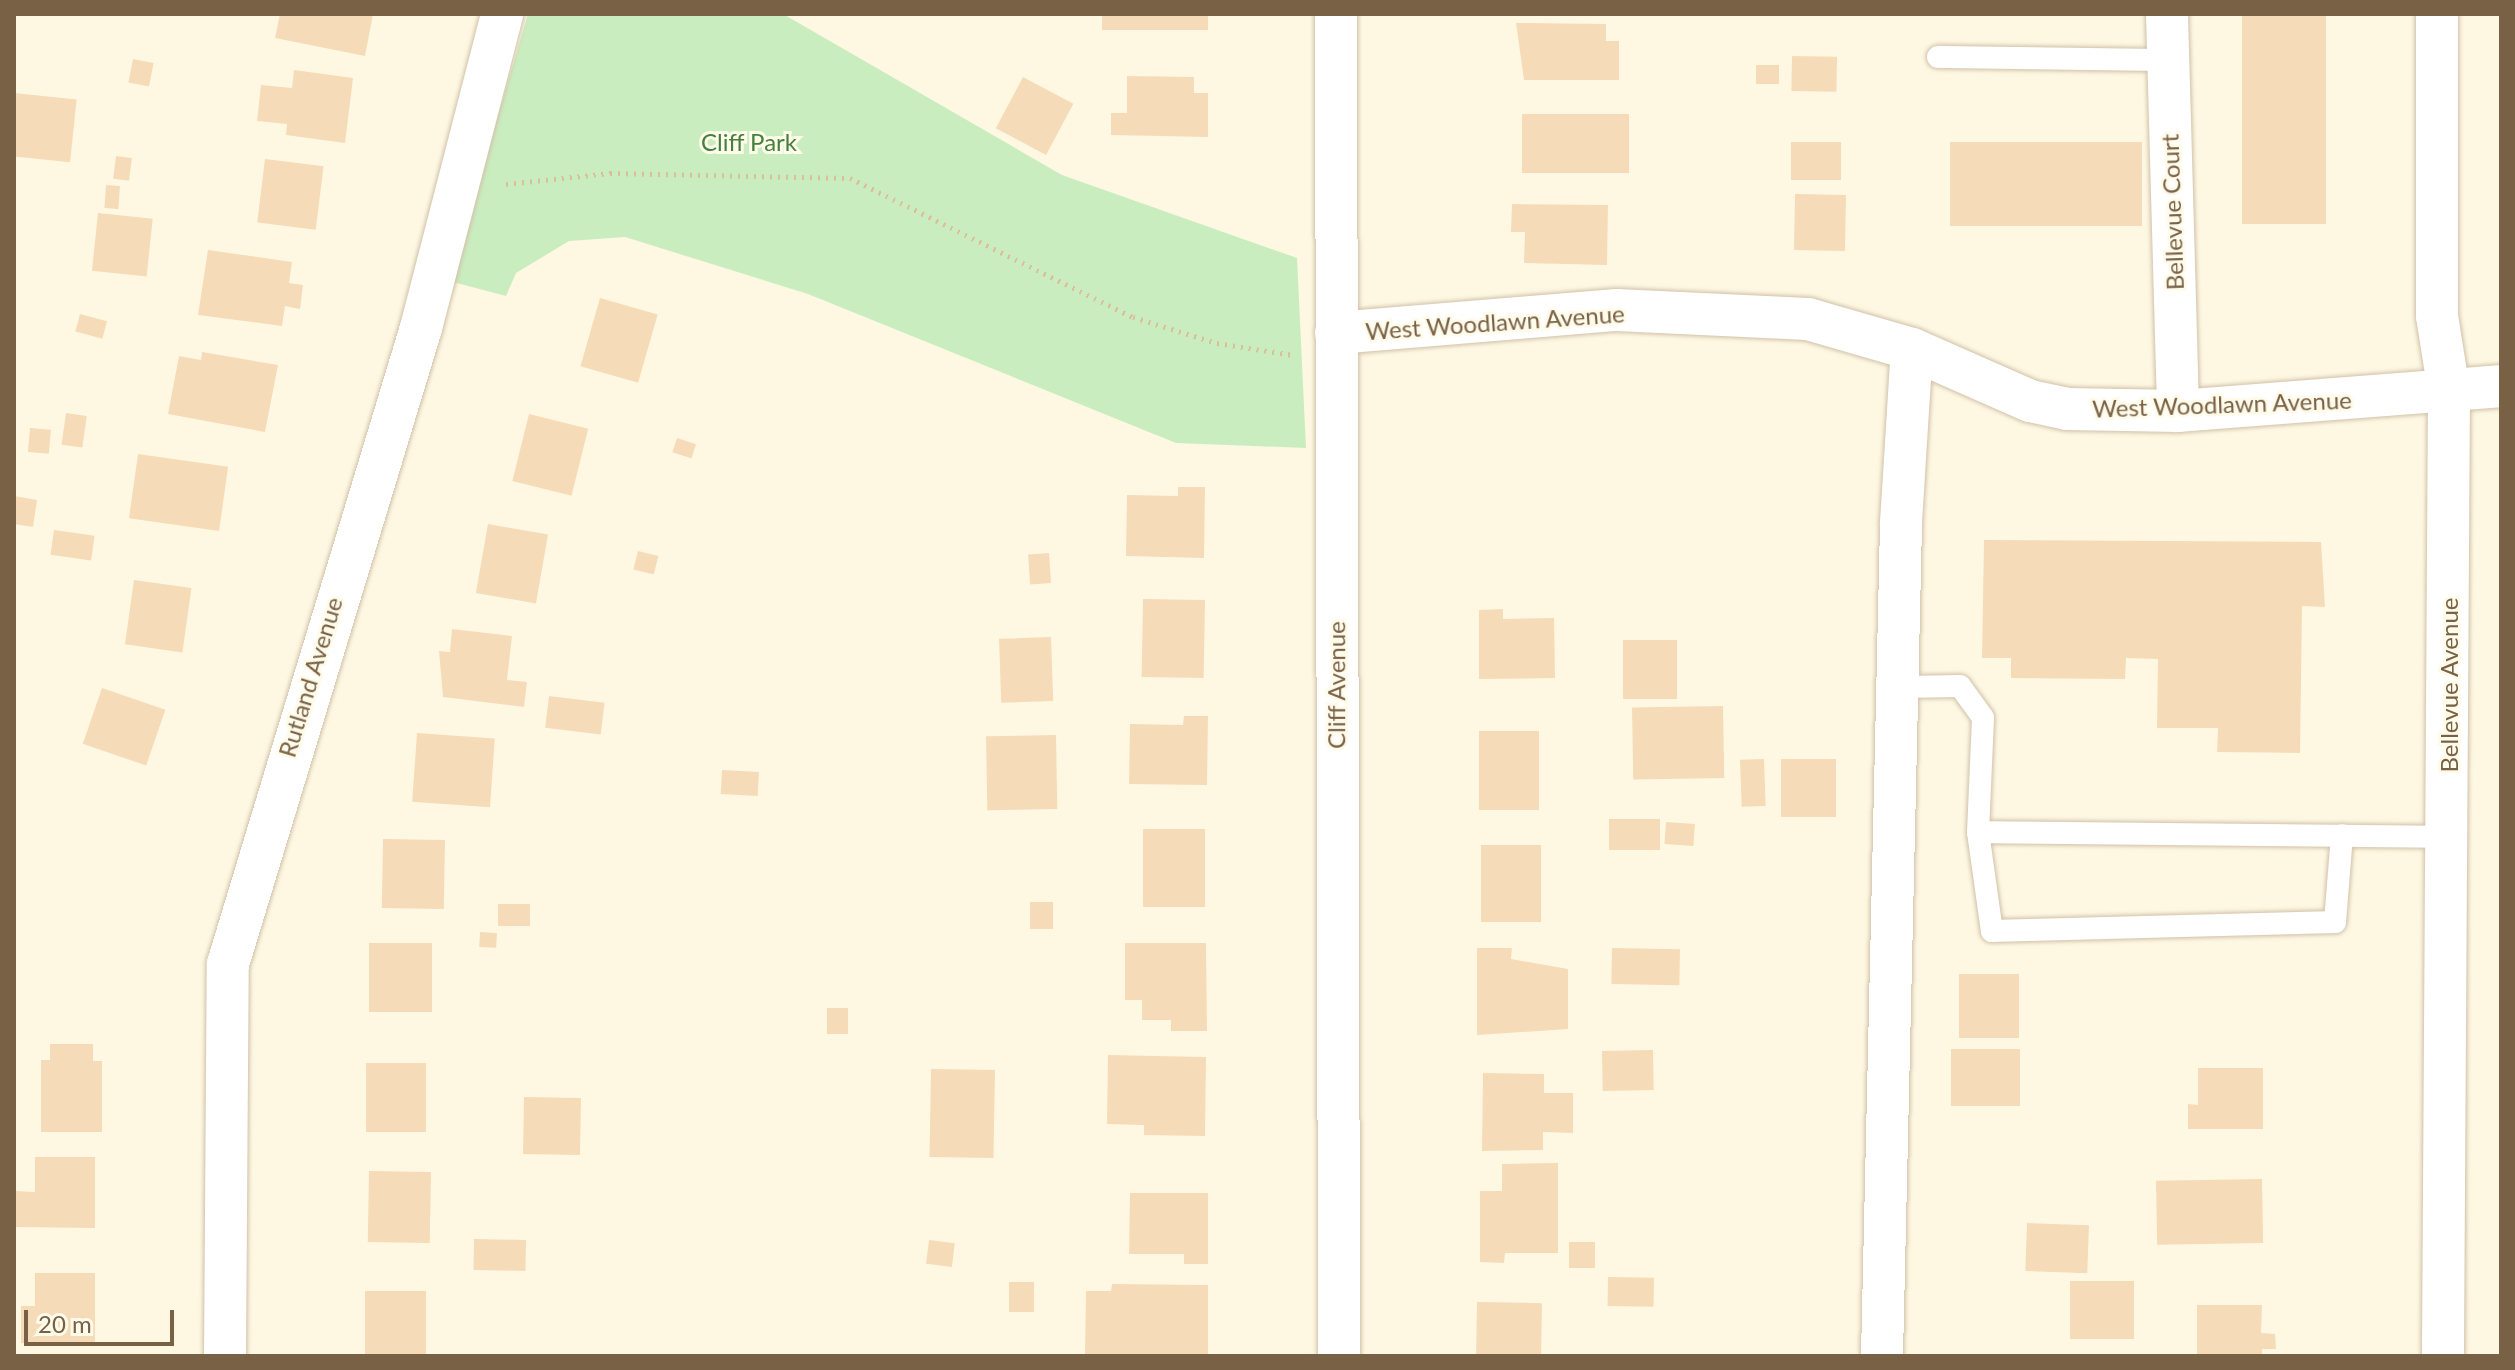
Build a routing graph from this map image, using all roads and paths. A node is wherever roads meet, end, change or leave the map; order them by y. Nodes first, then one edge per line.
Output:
1 (502, 14) edge
2 (1336, 14) edge
3 (2167, 14) edge
4 (2437, 14) edge
5 (1938, 57) dead end
6 (2167, 60) junction
7 (454, 190) junction
8 (1336, 344) junction
9 (1912, 349) junction
10 (2501, 386) edge
11 (2449, 392) junction
12 (2178, 411) junction
13 (1902, 687) junction
14 (1978, 832) junction
15 (2342, 835) junction
16 (2449, 837) junction
17 (225, 1356) edge
18 (1339, 1356) edge
19 (1882, 1356) edge
20 (2443, 1356) edge

1 - 7 street, Rutland Avenue
2 - 8 street, Cliff Avenue
3 - 6 street, Bellevue Court
4 - 11 street, Bellevue Avenue
5 - 6 lane
6 - 12 street, Bellevue Court
7 - 8 path
7 - 17 street, Rutland Avenue
8 - 9 street, West Woodlawn Avenue
8 - 18 street, Cliff Avenue
9 - 12 street, West Woodlawn Avenue
9 - 13 street
10 - 11 street, West Woodlawn Avenue
11 - 12 street, West Woodlawn Avenue
11 - 16 street, Bellevue Avenue
13 - 14 lane
13 - 19 street
14 - 15 lane
14 - 15 lane
15 - 16 lane
16 - 20 street, Bellevue Avenue

